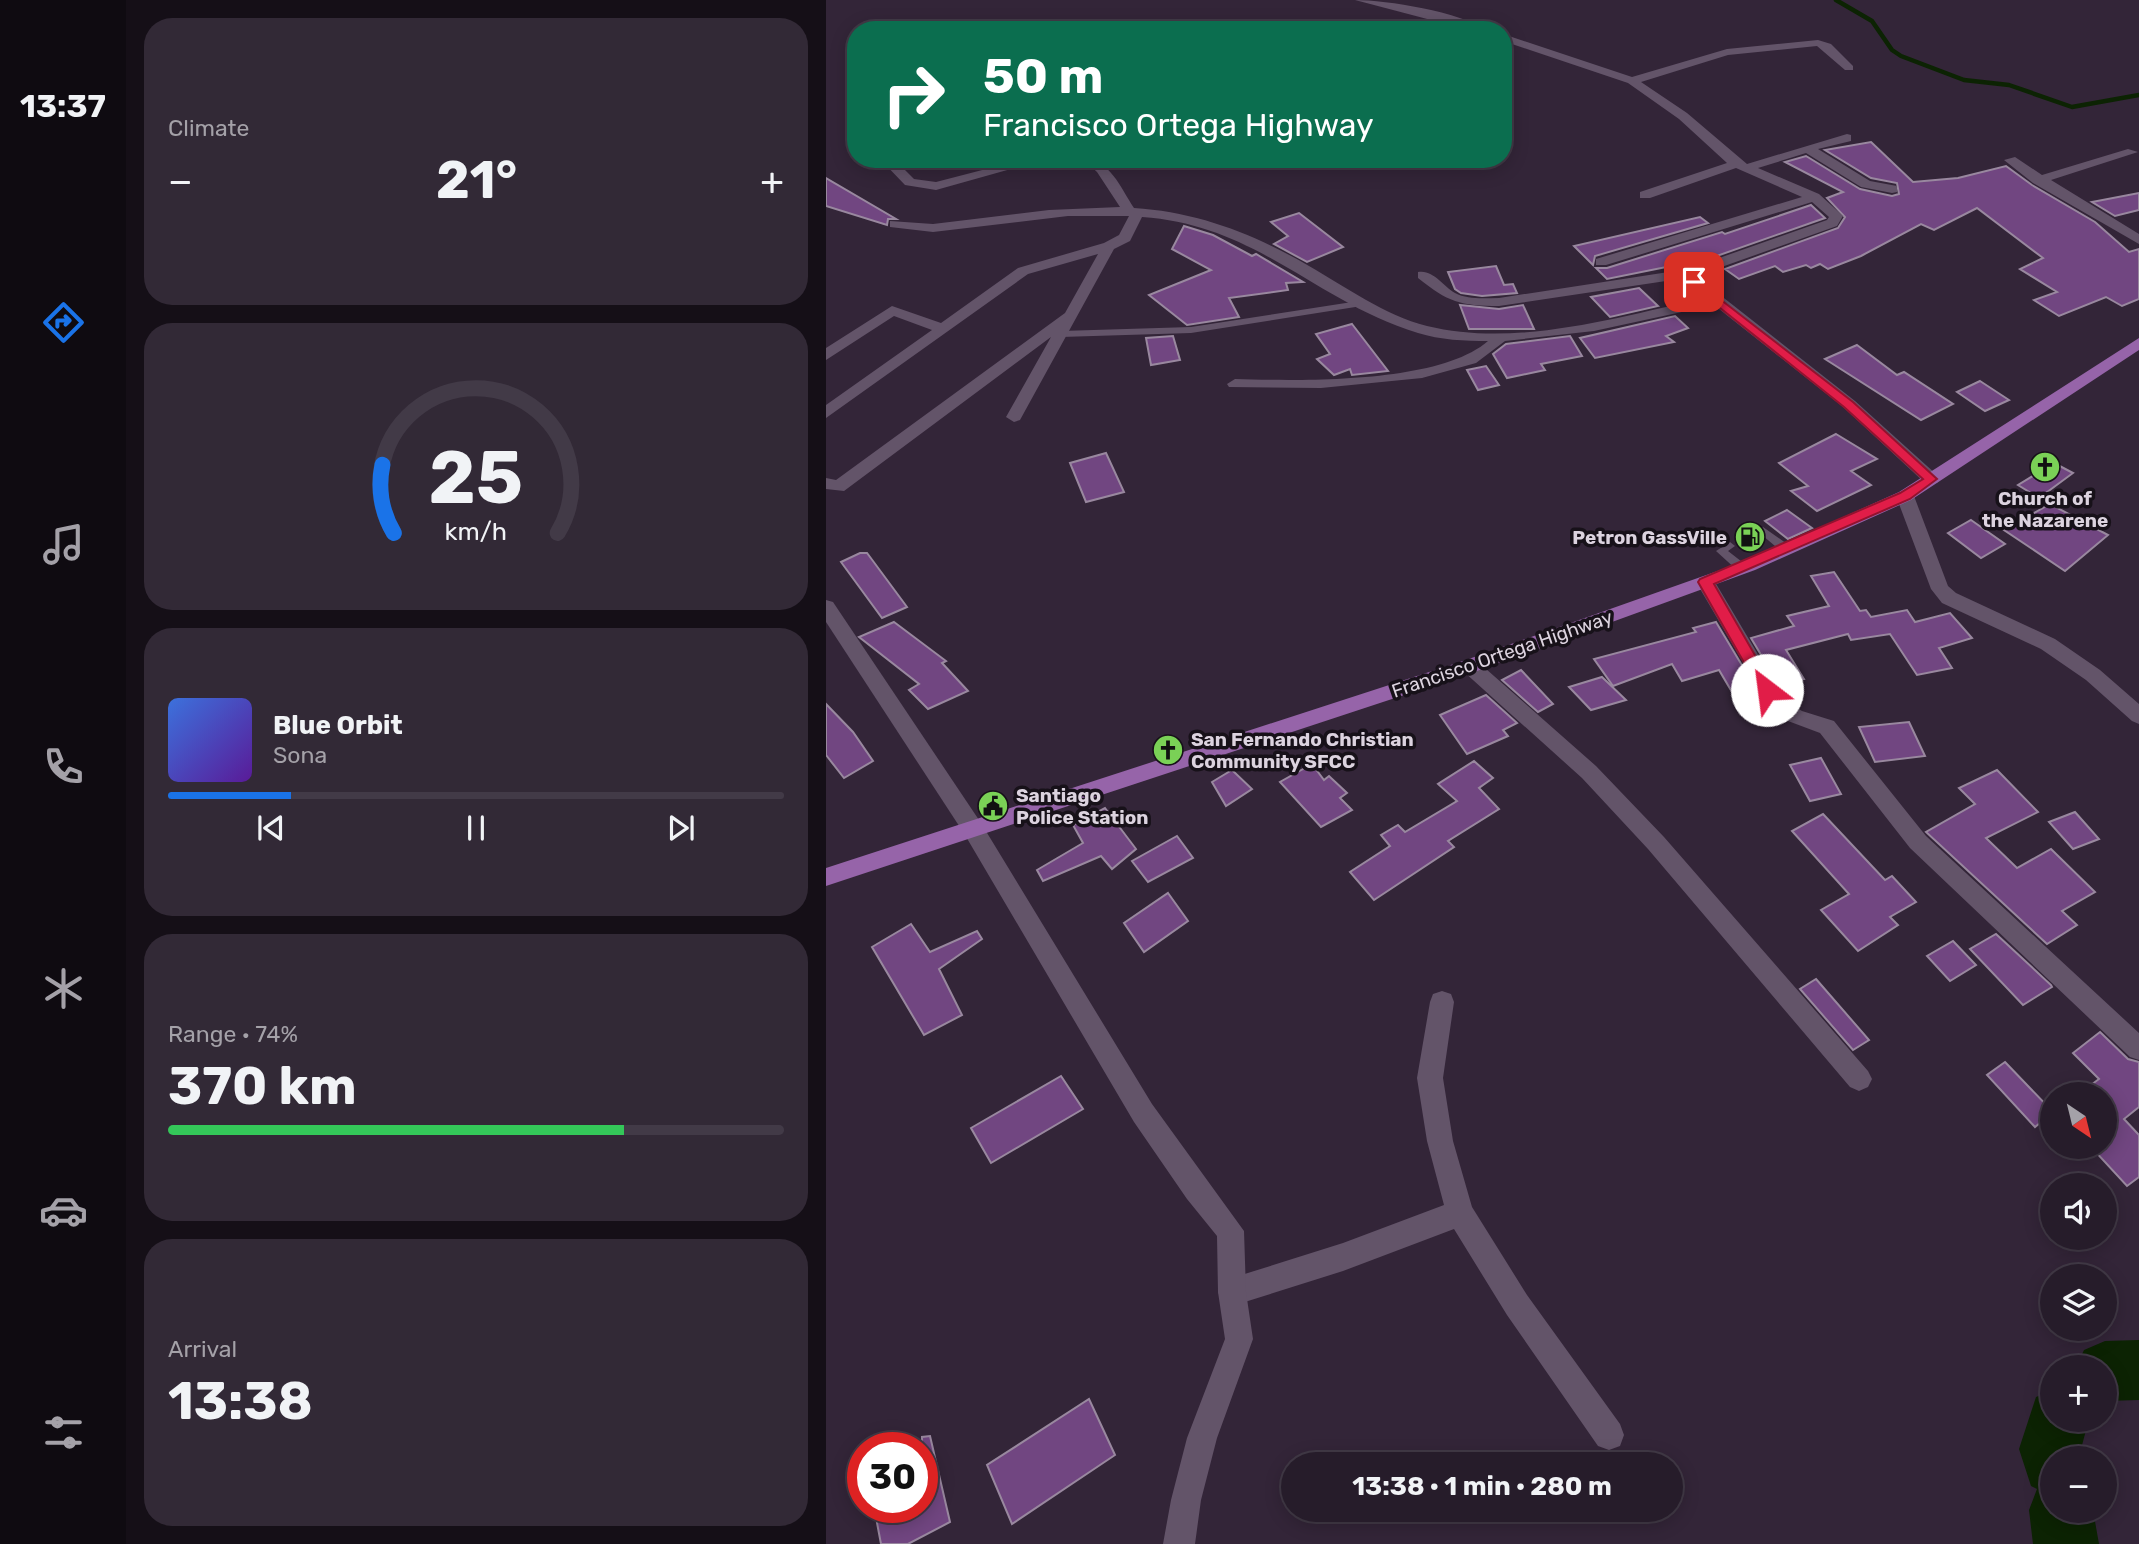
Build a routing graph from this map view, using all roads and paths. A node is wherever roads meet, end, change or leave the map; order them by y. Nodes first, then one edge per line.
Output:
1 (1360, 0) edge
2 (1459, 21) edge
3 (1512, 40) edge
4 (1849, 68) dead end
5 (1632, 81) junction
6 (1847, 138) dead end
7 (1807, 148) junction
8 (2132, 152) dead end
9 (2010, 160) dead end
10 (1740, 167) junction
11 (895, 168) edge
12 (1006, 168) edge
13 (1101, 168) edge
14 (2038, 180) junction
15 (1892, 189) dead end
16 (1646, 195) dead end
17 (1814, 197) junction
18 (1134, 212) junction
19 (895, 224) dead end
20 (2139, 240) edge
21 (1663, 245) junction
22 (1109, 246) junction
23 (1601, 262) dead end
24 (1695, 271) junction
25 (1423, 275) dead end
26 (1715, 300) junction
27 (1365, 303) junction
28 (1071, 315) junction
29 (943, 328) junction
30 (1061, 334) junction
31 (1501, 337) junction
32 (2139, 343) edge
33 (826, 355) edge
34 (1235, 384) dead end
35 (826, 413) edge
36 (1014, 418) dead end
37 (1931, 479) junction
38 (826, 483) edge
39 (1905, 496) junction
40 (1754, 535) dead end
41 (1730, 546) dead end
42 (1786, 549) junction
43 (1742, 568) junction
44 (1705, 582) junction
45 (826, 607) edge
46 (1470, 666) junction
47 (2139, 716) edge
48 (974, 829) junction
49 (826, 877) edge
50 (1442, 1002) dead end
51 (2139, 1049) edge
52 (1859, 1079) dead end
53 (1460, 1213) junction
54 (1232, 1292) junction
55 (1609, 1435) dead end
56 (1179, 1544) edge

1 - 2 street
3 - 5 street
4 - 5 street
5 - 10 street
6 - 7 street
7 - 10 street
7 - 15 street
8 - 14 street
9 - 14 street
10 - 16 street
10 - 17 street
11 - 12 street
13 - 18 street
14 - 20 street
17 - 21 street
17 - 24 street
18 - 19 street
18 - 22 street
18 - 27 street
21 - 23 street
21 - 24 street
22 - 28 street
22 - 29 street
24 - 25 street
24 - 26 street
26 - 31 street
26 - 37 street
27 - 30 lane
27 - 31 street
28 - 30 street
28 - 38 street
29 - 33 street
29 - 35 street
30 - 36 street
31 - 34 street
32 - 37 main road, Francisco Ortega Highway
37 - 39 main road, Francisco Ortega Highway
39 - 42 main road, Francisco Ortega Highway
39 - 47 street
40 - 42 lane
41 - 43 lane
42 - 43 main road, Francisco Ortega Highway
43 - 44 main road, Francisco Ortega Highway
44 - 46 main road, Francisco Ortega Highway
44 - 51 street
45 - 48 street
46 - 48 main road, Francisco Ortega Highway
46 - 52 street
48 - 49 main road, Francisco Ortega Highway
48 - 54 street
50 - 53 street
53 - 54 street
53 - 55 street
54 - 56 street

